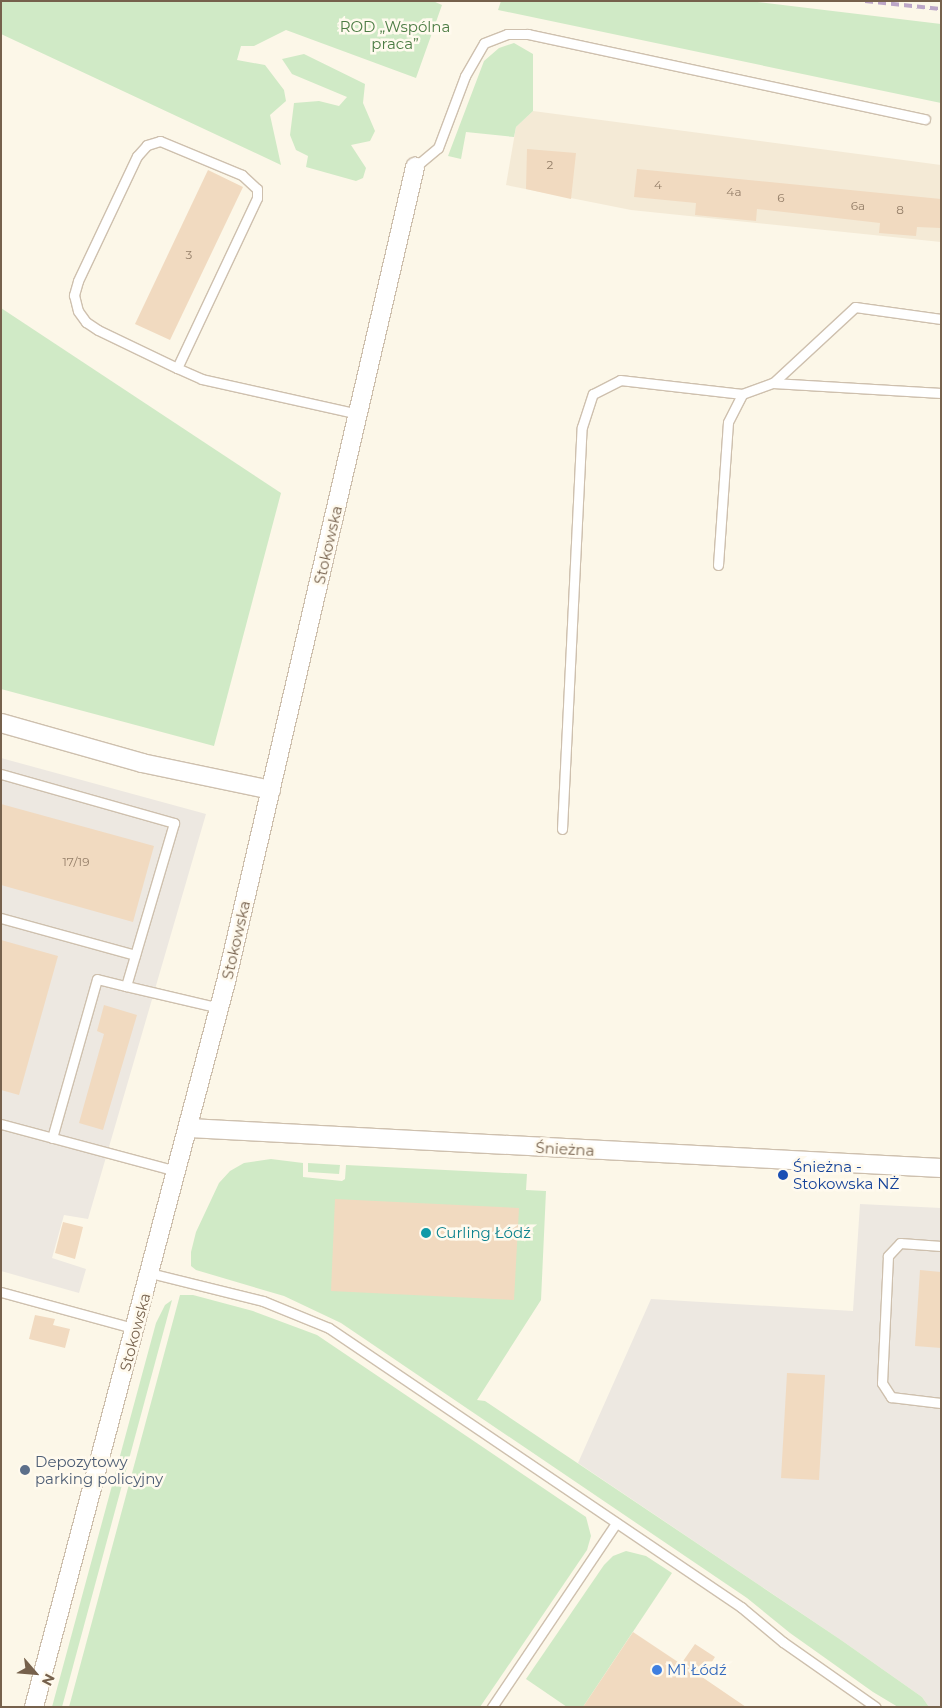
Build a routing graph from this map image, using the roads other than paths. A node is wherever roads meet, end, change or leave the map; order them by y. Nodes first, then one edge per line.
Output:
1 (925, 119) dead end
2 (415, 167) joint
3 (941, 319) edge
4 (178, 368) junction
5 (772, 383) junction
6 (941, 393) edge
7 (742, 394) junction
8 (358, 414) junction
9 (718, 565) dead end
10 (1, 723) edge
11 (1, 774) edge
12 (271, 790) junction
13 (562, 829) dead end
14 (1, 918) edge
15 (135, 955) junction
16 (126, 986) junction
17 (220, 1008) junction
18 (1, 1124) edge
19 (189, 1128) junction
20 (52, 1138) junction
21 (941, 1168) edge
22 (177, 1171) junction
23 (941, 1246) edge
24 (150, 1273) junction
25 (1, 1292) edge
26 (136, 1329) junction
27 (941, 1403) edge
28 (616, 1523) junction
29 (34, 1707) edge
30 (492, 1707) edge
31 (876, 1707) edge

1 - 2 lane
2 - 8 street, Stokowska
3 - 5 lane
4 - 4 lane
4 - 8 lane
5 - 6 lane
5 - 7 lane
7 - 9 lane
7 - 13 lane
8 - 12 street, Stokowska
10 - 12 street
11 - 15 lane
12 - 17 street, Stokowska
14 - 15 lane
15 - 16 lane
16 - 17 lane
16 - 20 lane
17 - 19 street, Stokowska
18 - 20 lane
19 - 21 street, Śnieżna
19 - 22 street, Stokowska
20 - 22 lane
22 - 24 street, Stokowska
23 - 27 lane
24 - 26 street, Stokowska
24 - 28 lane
25 - 26 lane
26 - 29 street, Stokowska
28 - 30 lane
28 - 31 lane

